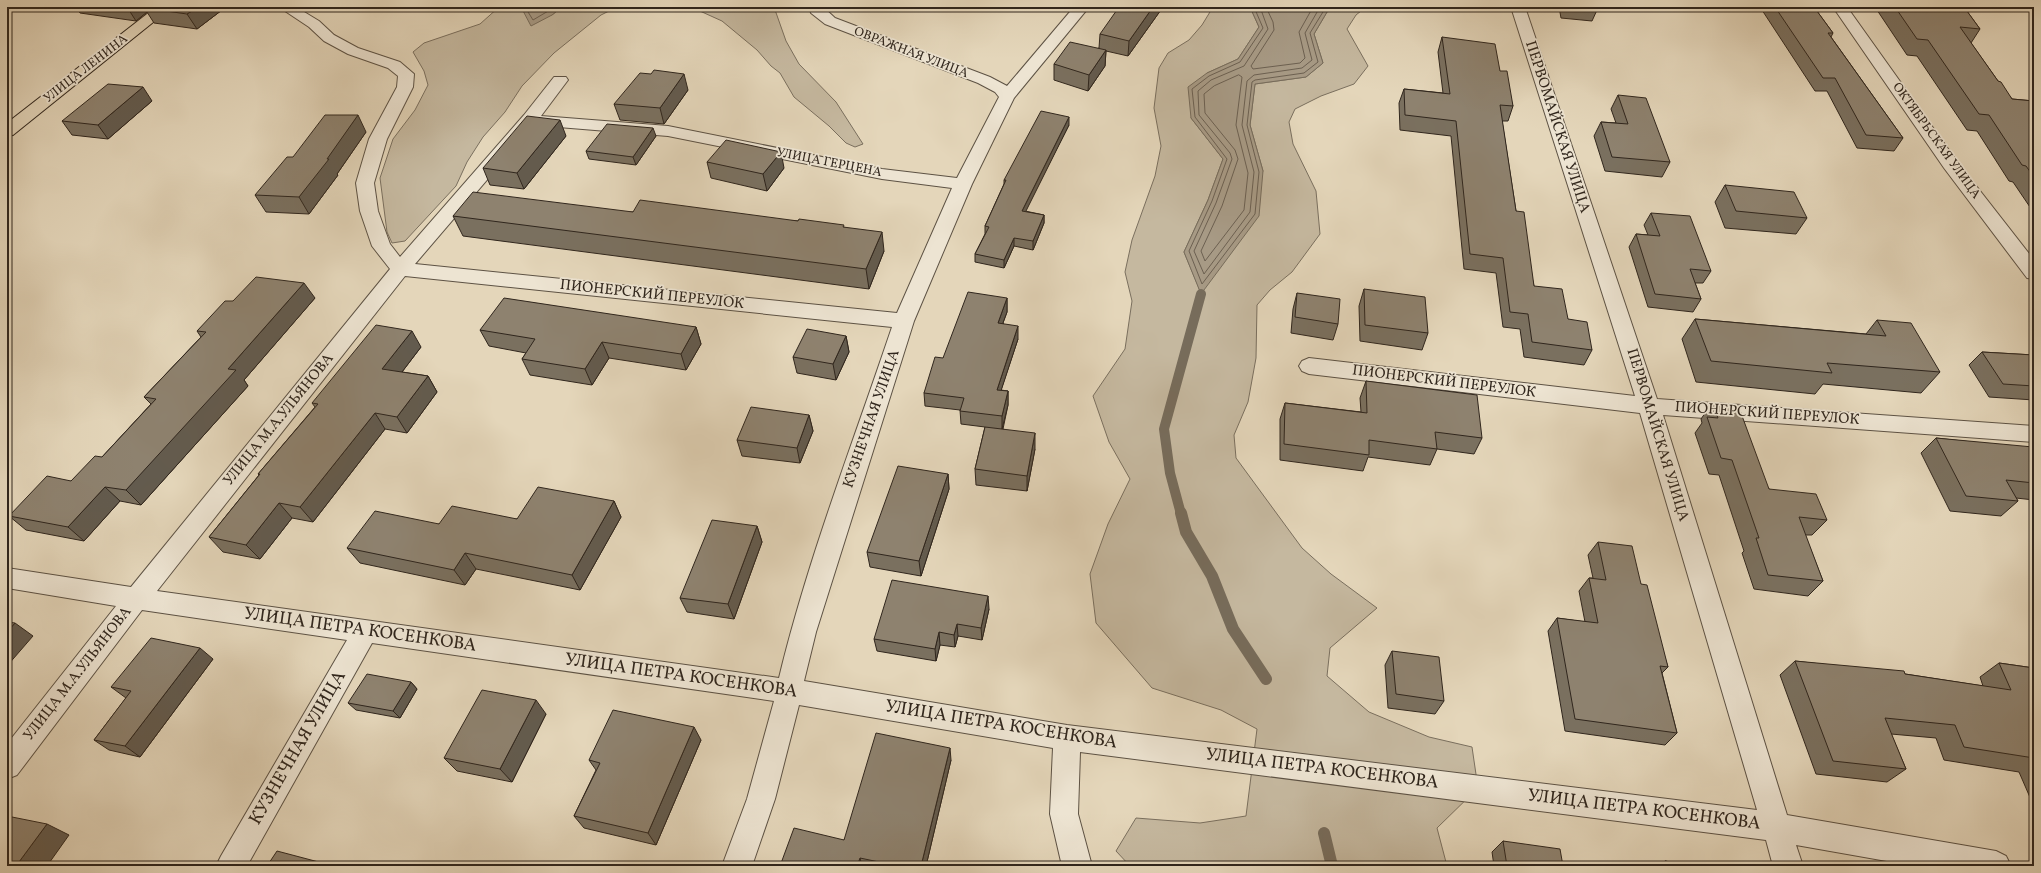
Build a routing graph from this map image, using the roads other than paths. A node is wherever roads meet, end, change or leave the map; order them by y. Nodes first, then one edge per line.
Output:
1 (165, 7) edge
2 (286, 7) edge
3 (816, 7) edge
4 (1082, 7) edge
5 (1518, 7) edge
6 (1840, 7) edge
7 (560, 80) dead end
8 (1007, 97) junction
9 (530, 119) junction
10 (7, 131) edge
11 (963, 184) junction
12 (400, 269) junction
13 (2034, 273) edge
14 (904, 321) junction
15 (1310, 366) dead end
16 (1649, 406) junction
17 (2034, 434) edge
18 (7, 578) edge
19 (136, 598) junction
20 (366, 631) junction
21 (790, 691) junction
22 (1067, 738) junction
23 (7, 766) edge
24 (1777, 827) junction
25 (231, 866) edge
26 (737, 866) edge
27 (1076, 866) edge
28 (1788, 866) edge
29 (1996, 866) edge

1 - 10 main road, УЛИЦА ЛЕНИНА
2 - 12 street
3 - 8 street, ОВРАЖНАЯ УЛИЦА
4 - 8 street, КУЗНЕЧНАЯ УЛИЦА
5 - 16 street, ПЕРВОМАЙСКАЯ УЛИЦА
6 - 13 street, ОКТЯБРЬСКАЯ УЛИЦА
7 - 9 street, УЛИЦА М.А.УЛЬЯНОВА
8 - 11 street, КУЗНЕЧНАЯ УЛИЦА
9 - 11 street, УЛИЦА ГЕРЦЕНА
9 - 12 street, УЛИЦА М.А.УЛЬЯНОВА
11 - 14 street, КУЗНЕЧНАЯ УЛИЦА
12 - 14 street, ПИОНЕРСКИЙ ПЕРЕУЛОК
12 - 19 street, УЛИЦА М.А.УЛЬЯНОВА
14 - 21 street, КУЗНЕЧНАЯ УЛИЦА
15 - 16 street, ПИОНЕРСКИЙ ПЕРЕУЛОК
16 - 17 street, ПИОНЕРСКИЙ ПЕРЕУЛОК
16 - 24 street, ПЕРВОМАЙСКАЯ УЛИЦА
18 - 19 street, УЛИЦА ПЕТРА КОСЕНКОВА
19 - 20 street, УЛИЦА ПЕТРА КОСЕНКОВА
19 - 23 street, УЛИЦА М.А.УЛЬЯНОВА
20 - 21 street, УЛИЦА ПЕТРА КОСЕНКОВА
20 - 25 street, КУЗНЕЧНАЯ УЛИЦА
21 - 22 street, УЛИЦА ПЕТРА КОСЕНКОВА
21 - 26 street, КУЗНЕЧНАЯ УЛИЦА
22 - 24 street, УЛИЦА ПЕТРА КОСЕНКОВА
22 - 27 street
24 - 28 street, ПЕРВОМАЙСКАЯ УЛИЦА
24 - 29 street, УЛИЦА ПЕТРА КОСЕНКОВА

